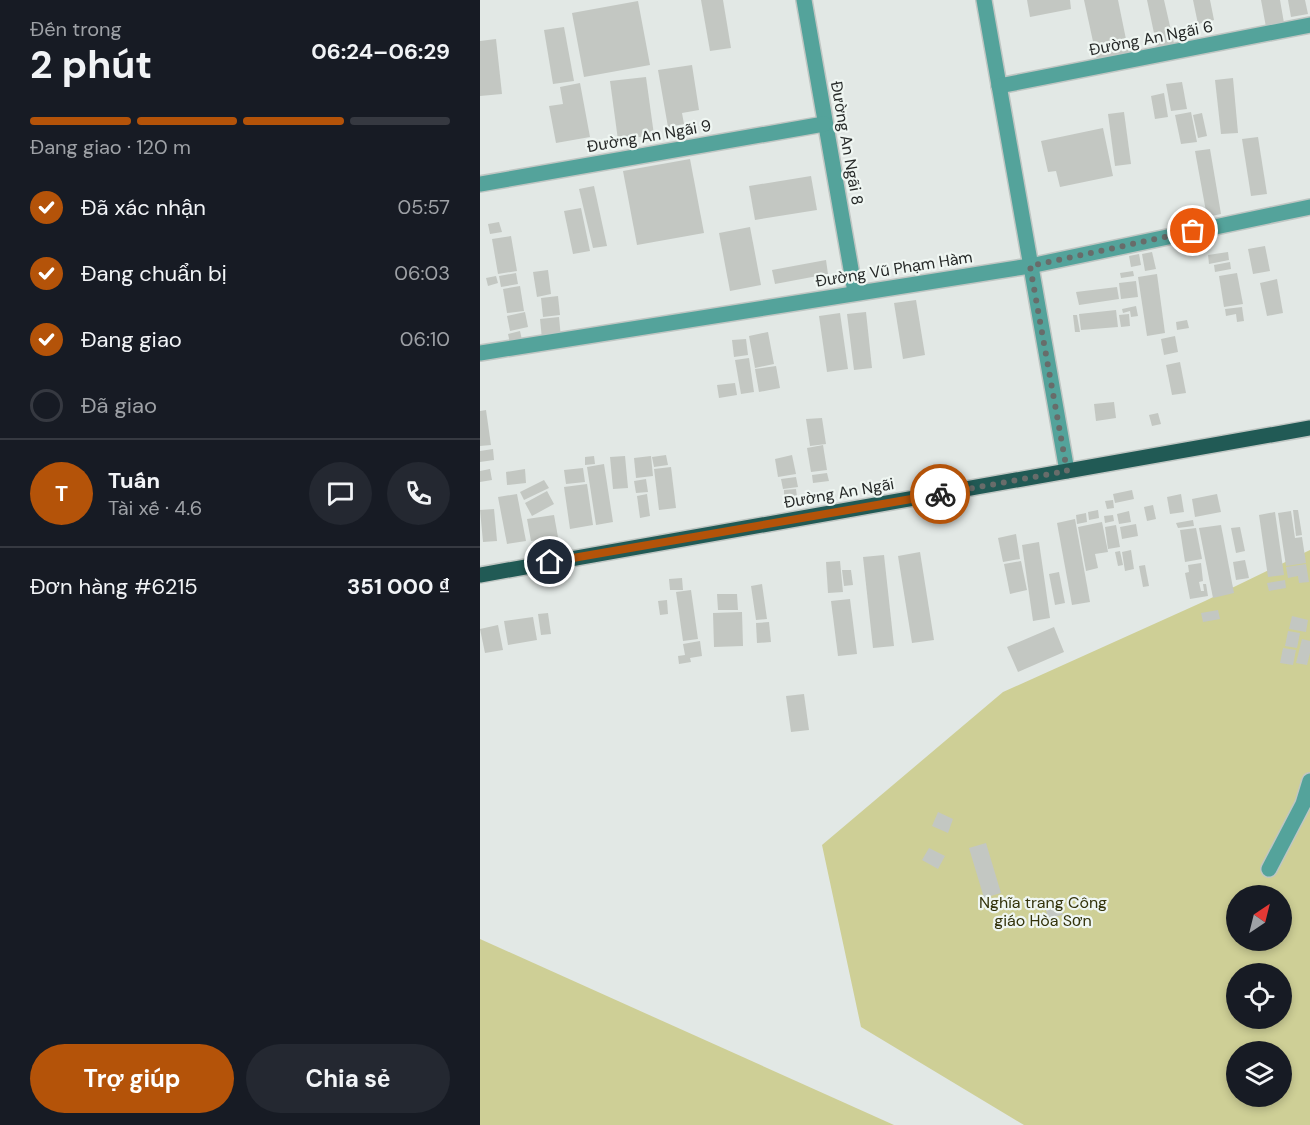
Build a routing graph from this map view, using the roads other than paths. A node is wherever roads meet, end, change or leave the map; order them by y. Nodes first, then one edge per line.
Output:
1 (804, 0) edge
2 (984, 0) edge
3 (1310, 25) edge
4 (999, 86) junction
5 (824, 124) junction
6 (480, 184) edge
7 (1310, 207) edge
8 (1030, 266) junction
9 (855, 292) junction
10 (480, 353) edge
11 (1309, 433) edge
12 (1067, 471) junction
13 (480, 575) edge
14 (1310, 781) edge
15 (1269, 869) dead end

1 - 5 street, Đường An Ngãi 8
2 - 4 street
3 - 4 street, Đường An Ngãi 6
4 - 8 street
5 - 6 street, Đường An Ngãi 9
5 - 9 street, Đường An Ngãi 8
7 - 8 street, Đường Vũ Phạm Hàm
8 - 9 street, Đường Vũ Phạm Hàm
8 - 12 street
9 - 10 street, Đường Vũ Phạm Hàm
11 - 12 main road, Đường An Ngãi
12 - 13 main road, Đường An Ngãi
14 - 15 street

